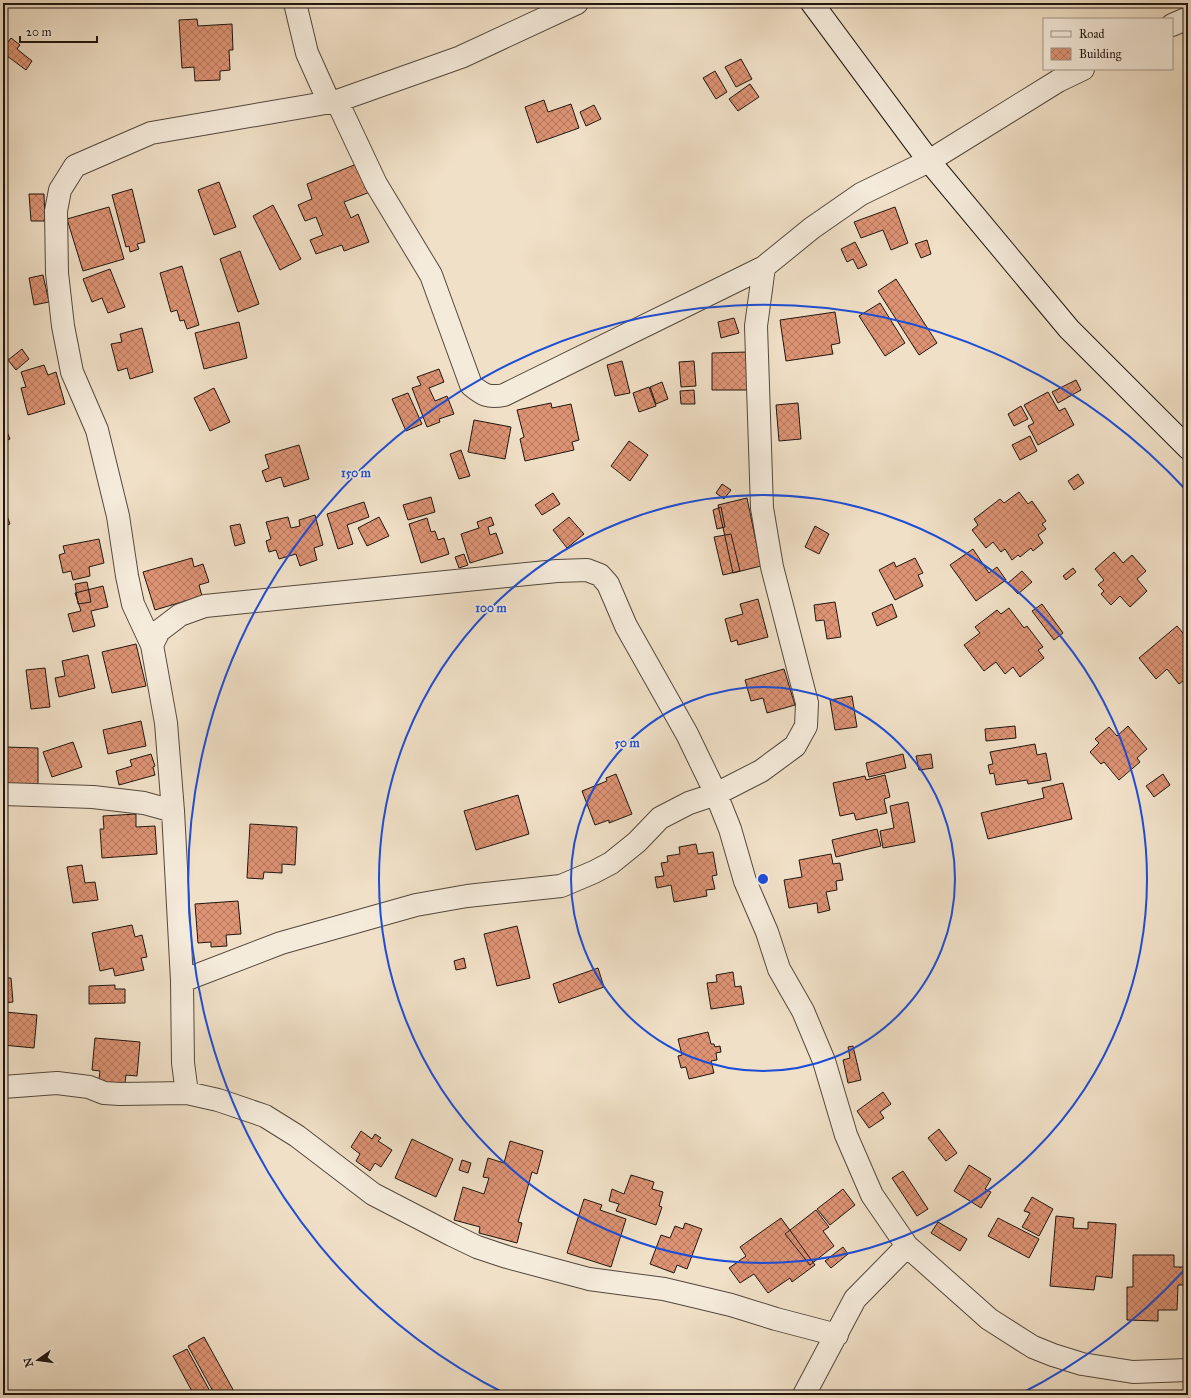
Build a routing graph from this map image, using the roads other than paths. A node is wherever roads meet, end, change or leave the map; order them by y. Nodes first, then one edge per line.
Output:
1 (295, 3) edge
2 (578, 3) edge
3 (812, 3) edge
4 (1188, 18) edge
5 (1173, 26) edge
6 (1081, 70) edge
7 (333, 101) junction
8 (929, 161) junction
9 (764, 267) junction
10 (1188, 448) edge
11 (152, 646) junction
12 (3, 794) edge
13 (716, 794) junction
14 (173, 811) junction
15 (182, 981) junction
16 (3, 1087) edge
17 (187, 1093) junction
18 (907, 1246) junction
19 (837, 1335) junction
20 (1188, 1370) edge
21 (804, 1395) edge

1 - 7 street
2 - 7 street
3 - 8 street
4 - 5 street
6 - 8 street
7 - 9 street
7 - 11 street
8 - 9 street
8 - 10 street
9 - 13 street
11 - 13 street
11 - 14 street
12 - 14 street
13 - 15 street
13 - 18 street
14 - 15 street
15 - 17 street
16 - 17 street
17 - 19 street
18 - 19 street
18 - 20 street
19 - 21 street

